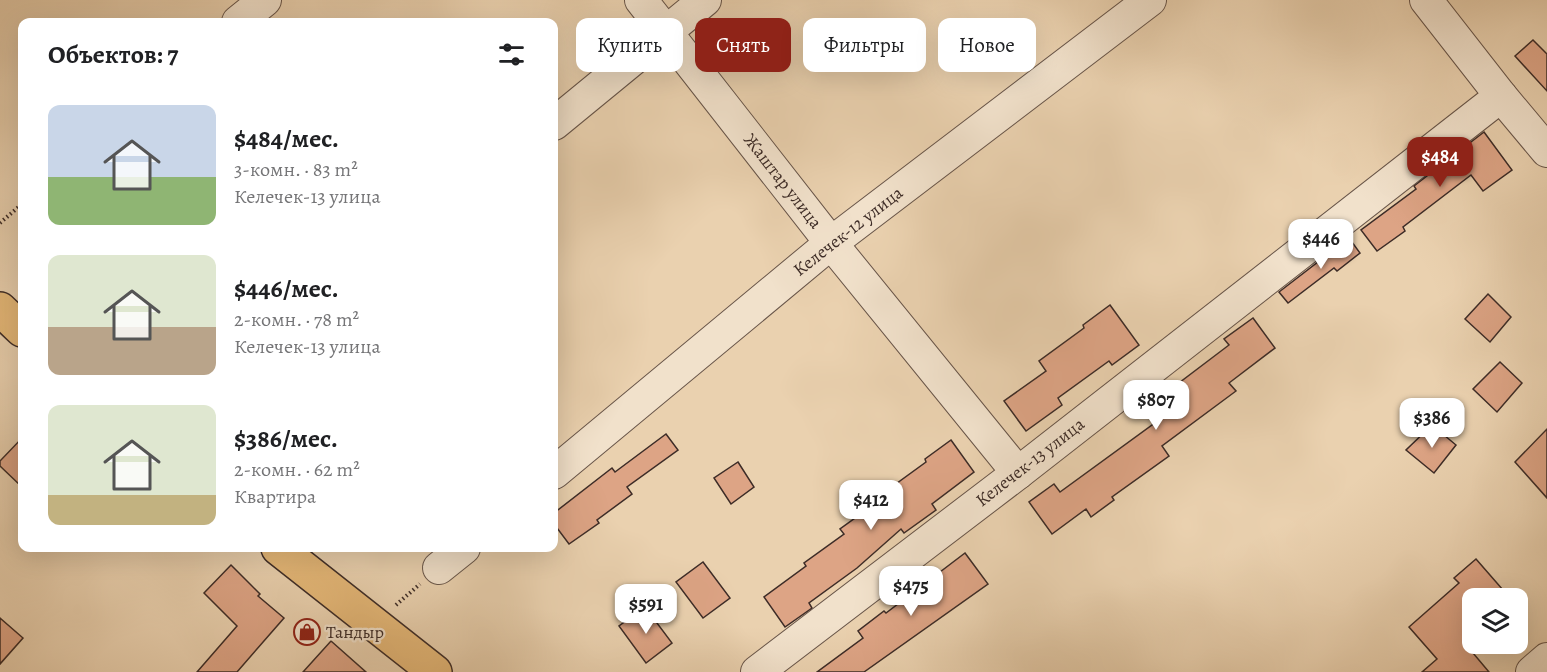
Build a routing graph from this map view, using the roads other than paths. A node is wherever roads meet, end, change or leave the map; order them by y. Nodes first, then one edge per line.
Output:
1 (265, 0) edge
2 (641, 0) edge
3 (705, 0) edge
4 (1150, 0) edge
5 (1426, 0) edge
6 (243, 18) edge
7 (656, 18) edge
8 (683, 18) edge
9 (683, 52) edge
10 (617, 72) edge
11 (1501, 96) junction
12 (558, 121) edge
13 (1547, 151) edge
14 (831, 243) junction
15 (0, 309) edge
16 (18, 326) edge
17 (558, 470) edge
18 (1018, 473) junction
19 (283, 552) edge
20 (459, 552) edge
21 (439, 568) road end
22 (1547, 659) edge
23 (419, 667) edge
24 (757, 672) edge
25 (1532, 672) edge

1 - 6 street
2 - 7 street, Жаштар улица
3 - 8 street
4 - 14 street, Келечек-12 улица
5 - 11 street
9 - 14 street, Жаштар улица
10 - 12 street
11 - 13 street
11 - 18 street, Келечек-13 улица
14 - 17 street, Келечек-12 улица
14 - 18 street, Жаштар улица
15 - 16 main road
18 - 24 street, Келечек-13 улица
19 - 23 main road
20 - 21 street
22 - 25 street

